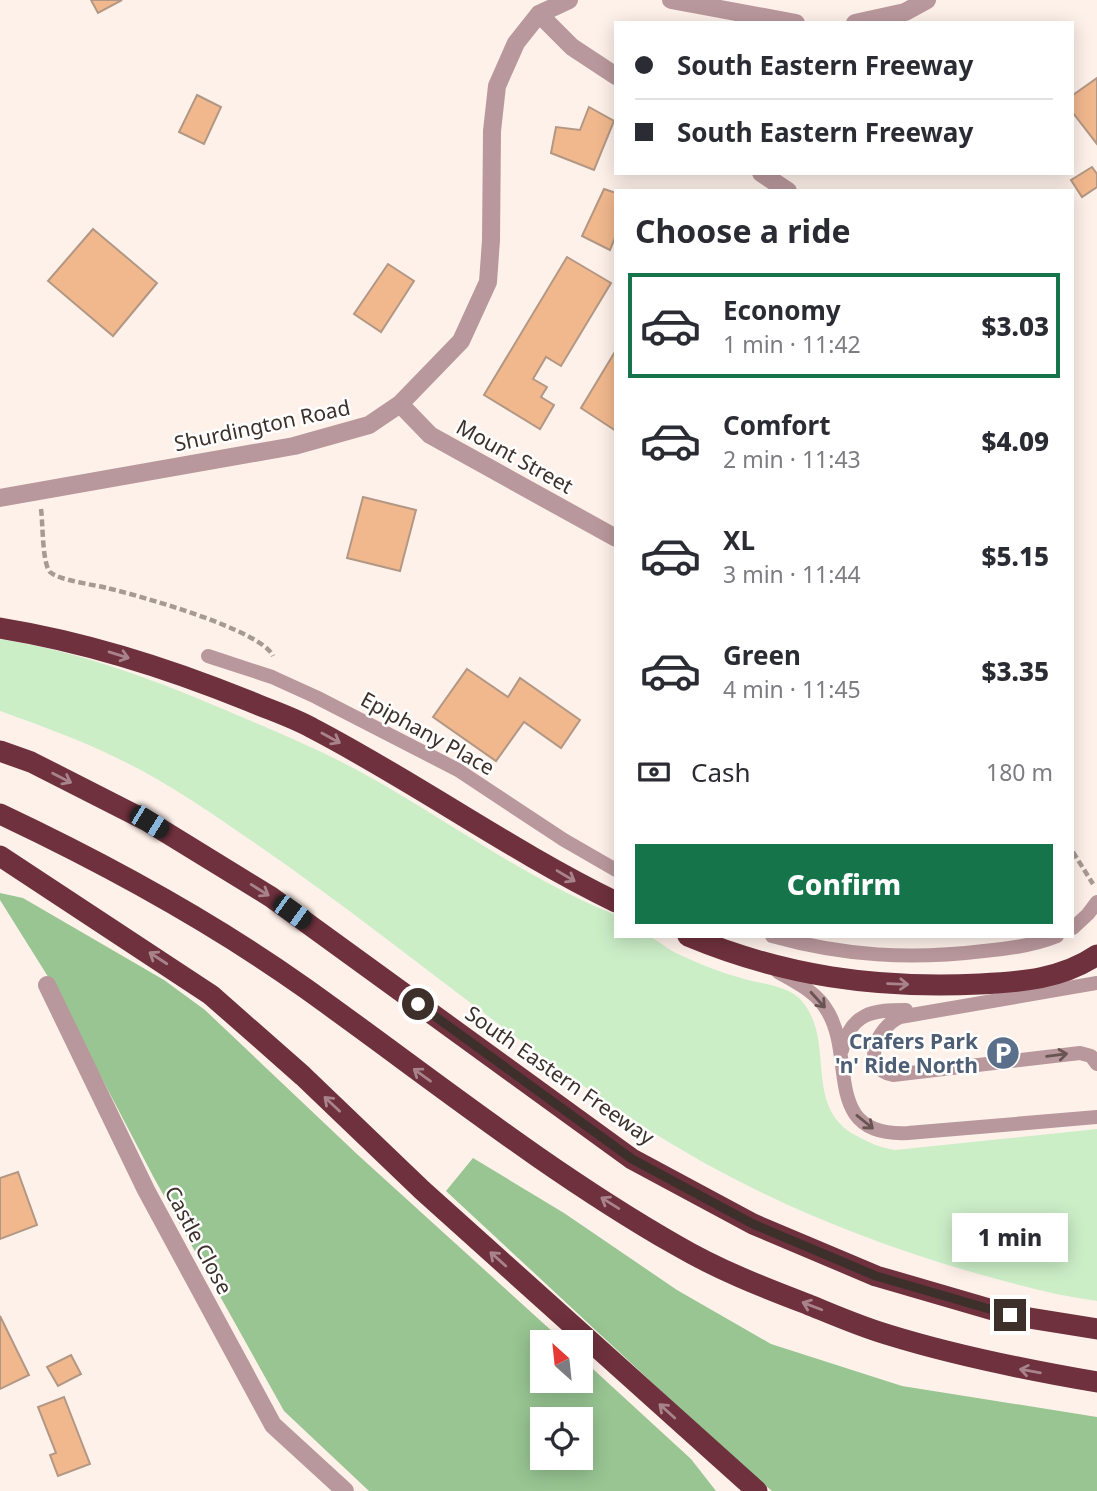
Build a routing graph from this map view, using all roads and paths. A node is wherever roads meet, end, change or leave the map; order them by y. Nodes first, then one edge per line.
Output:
1 (569, 0) edge
2 (671, 0) edge
3 (927, 0) edge
4 (539, 14) junction
5 (785, 21) edge
6 (864, 21) edge
7 (614, 75) edge
8 (764, 175) edge
9 (785, 189) edge
10 (400, 404) junction
11 (39, 491) junction
12 (0, 498) edge
13 (614, 537) edge
14 (0, 628) edge
15 (208, 656) dead end
16 (271, 677) junction
17 (0, 751) edge
18 (0, 814) edge
19 (1074, 854) edge
20 (0, 856) edge
21 (614, 869) edge
22 (1097, 886) edge
23 (614, 901) edge
24 (1097, 902) edge
25 (1074, 927) edge
26 (693, 938) edge
27 (781, 938) edge
28 (1048, 938) edge
29 (1097, 954) edge
30 (762, 963) junction
31 (1097, 982) edge
32 (47, 985) dead end
33 (943, 1007) junction
34 (841, 1062) junction
35 (1097, 1064) edge
36 (1097, 1117) edge
37 (1097, 1329) edge
38 (1097, 1382) edge
39 (718, 1457) junction
40 (345, 1491) edge
41 (735, 1491) edge
42 (757, 1491) edge

1 - 4 street, Shurdington Road
2 - 5 street
3 - 6 street
4 - 7 street
4 - 10 street, Shurdington Road
8 - 9 street
10 - 11 street, Shurdington Road
10 - 13 street, Mount Street
11 - 12 street, Shurdington Road
11 - 16 path
14 -> 23 highway
15 - 16 lane, Epiphany Place
16 - 21 lane, Epiphany Place
17 -> 37 highway, South Eastern Freeway
38 -> 18 highway
19 - 22 path
39 -> 20 highway
24 - 25 lane
26 - 30 highway
27 - 28 lane
30 -> 29 highway
30 -> 34 lane
31 - 33 lane
32 - 40 street, Castle Close
33 - 34 lane
33 -> 35 lane
34 -> 36 lane
39 - 41 highway
39 - 42 highway

